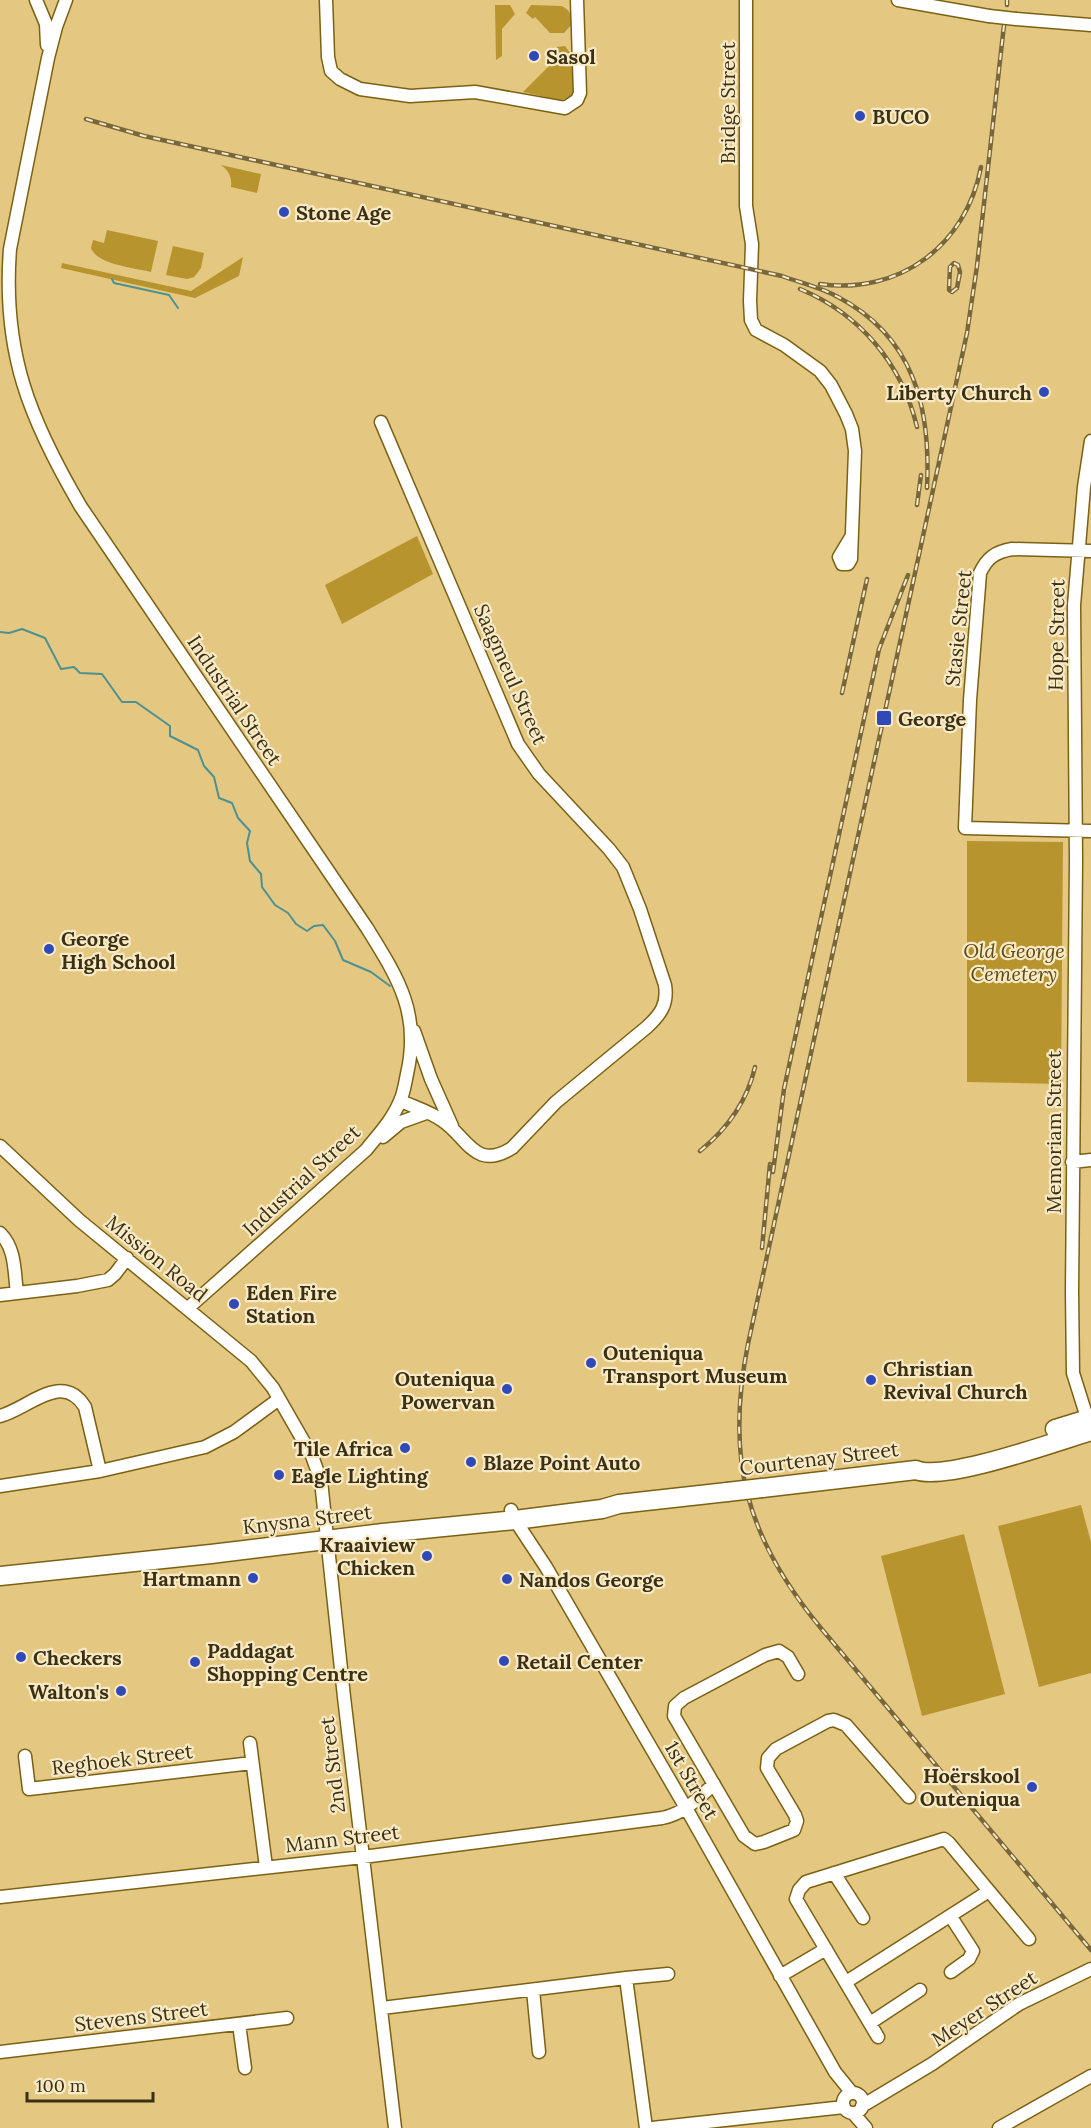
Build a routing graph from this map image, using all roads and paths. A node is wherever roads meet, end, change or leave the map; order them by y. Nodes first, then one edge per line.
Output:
1 (36, 0) edge
2 (58, 0) edge
3 (66, 0) edge
4 (326, 0) edge
5 (577, 0) edge
6 (746, 0) edge
7 (898, 0) edge
8 (1091, 25) edge
9 (56, 27) junction
10 (48, 58) junction
11 (6, 334) edge
12 (381, 422) dead end
13 (1091, 441) edge
14 (850, 537) dead end
15 (1085, 551) edge
16 (1076, 831) junction
17 (1091, 831) edge
18 (410, 1018) junction
19 (401, 1101) junction
20 (426, 1113) junction
21 (454, 1131) junction
22 (0, 1146) edge
23 (366, 1150) junction
24 (1091, 1160) edge
25 (1072, 1162) junction
26 (0, 1233) edge
27 (127, 1258) junction
28 (17, 1293) junction
29 (0, 1295) edge
30 (188, 1308) junction
31 (279, 1399) junction
32 (0, 1416) edge
33 (1090, 1422) edge
34 (99, 1472) junction
35 (0, 1486) edge
36 (727, 1492) joint
37 (513, 1515) junction
38 (328, 1534) junction
39 (0, 1566) edge
40 (0, 1576) edge
41 (798, 1674) dead end
42 (250, 1743) dead end
43 (26, 1756) dead end
44 (252, 1763) junction
45 (714, 1784) junction
46 (909, 1797) dead end
47 (686, 1809) junction
48 (363, 1857) junction
49 (266, 1867) junction
50 (834, 1873) junction
51 (989, 1891) junction
52 (0, 1897) edge
53 (951, 1917) junction
54 (863, 1918) dead end
55 (1029, 1939) dead end
56 (826, 1949) junction
57 (1091, 1969) edge
58 (951, 1972) dead end
59 (668, 1974) dead end
60 (780, 1976) junction
61 (626, 1978) junction
62 (846, 1982) junction
63 (533, 1990) junction
64 (920, 1990) dead end
65 (382, 2008) junction
66 (287, 2018) dead end
67 (870, 2023) junction
68 (239, 2024) junction
69 (878, 2037) dead end
70 (0, 2052) edge
71 (539, 2052) dead end
72 (245, 2068) dead end
73 (1091, 2076) edge
74 (852, 2103) junction
75 (395, 2128) edge
76 (646, 2128) edge
77 (652, 2128) edge
78 (866, 2128) edge
79 (999, 2128) edge

1 - 10 street
2 - 9 street, Industrial Street
3 - 9 street, Industrial Street
4 - 5 street
6 - 14 street, Bridge Street
7 - 8 street, bridge
9 - 10 street, Industrial Street
10 - 11 street, Industrial Street
11 - 18 street, Industrial Street
12 - 21 street, Saagmeul Street
13 - 15 street, Hope Street
15 - 16 street, Hope Street
15 - 16 street, Stasie Street
16 - 17 street
16 - 25 street, Memoriam Street
18 - 19 street, Industrial Street
18 - 21 street
19 - 20 street, Saagmeul Street
19 - 23 street, Industrial Street
20 - 21 street, Saagmeul Street
20 - 23 street
22 - 27 street, Mission Road
23 - 30 street, Industrial Street
24 - 25 street
25 - 33 street, Memoriam Street
26 - 28 street
27 - 28 street
27 - 30 street, Mission Road
28 - 29 street
30 - 31 street, Mission Road
31 - 34 street
31 - 38 street, Mission Road
32 - 34 street
33 - 36 highway, Courtenay Street, bridge
34 - 35 street
36 - 37 highway, Knysna Street
37 - 38 highway, Knysna Street
37 - 47 street, 1st Street
38 - 39 highway, Knysna Street
38 - 40 highway, Knysna Street
38 - 48 street, 2nd Street
41 - 45 street
42 - 44 street
43 - 44 street, Reghoek Street
44 - 49 street
45 - 46 street
45 - 47 street
47 - 48 street, Mann Street
47 - 60 street, 1st Street
48 - 49 street, Mann Street
48 - 65 street, 2nd Street
49 - 52 street, Mann Street
50 - 51 street
50 - 54 street
50 - 56 street
51 - 53 street
51 - 55 street
53 - 58 street
53 - 62 street
56 - 60 street
56 - 62 street
57 - 74 street, Meyer Street
59 - 61 street
60 - 74 street, 1st Street
61 - 63 street
61 - 76 street
62 - 67 street
63 - 65 street
63 - 71 street
64 - 67 street
65 - 75 street, 2nd Street
66 - 68 street, Stevens Street
67 - 69 street
68 - 70 street, Stevens Street
68 - 72 street
73 - 79 street
74 - 77 street, Meyer Street
74 - 78 street, 1st Street

